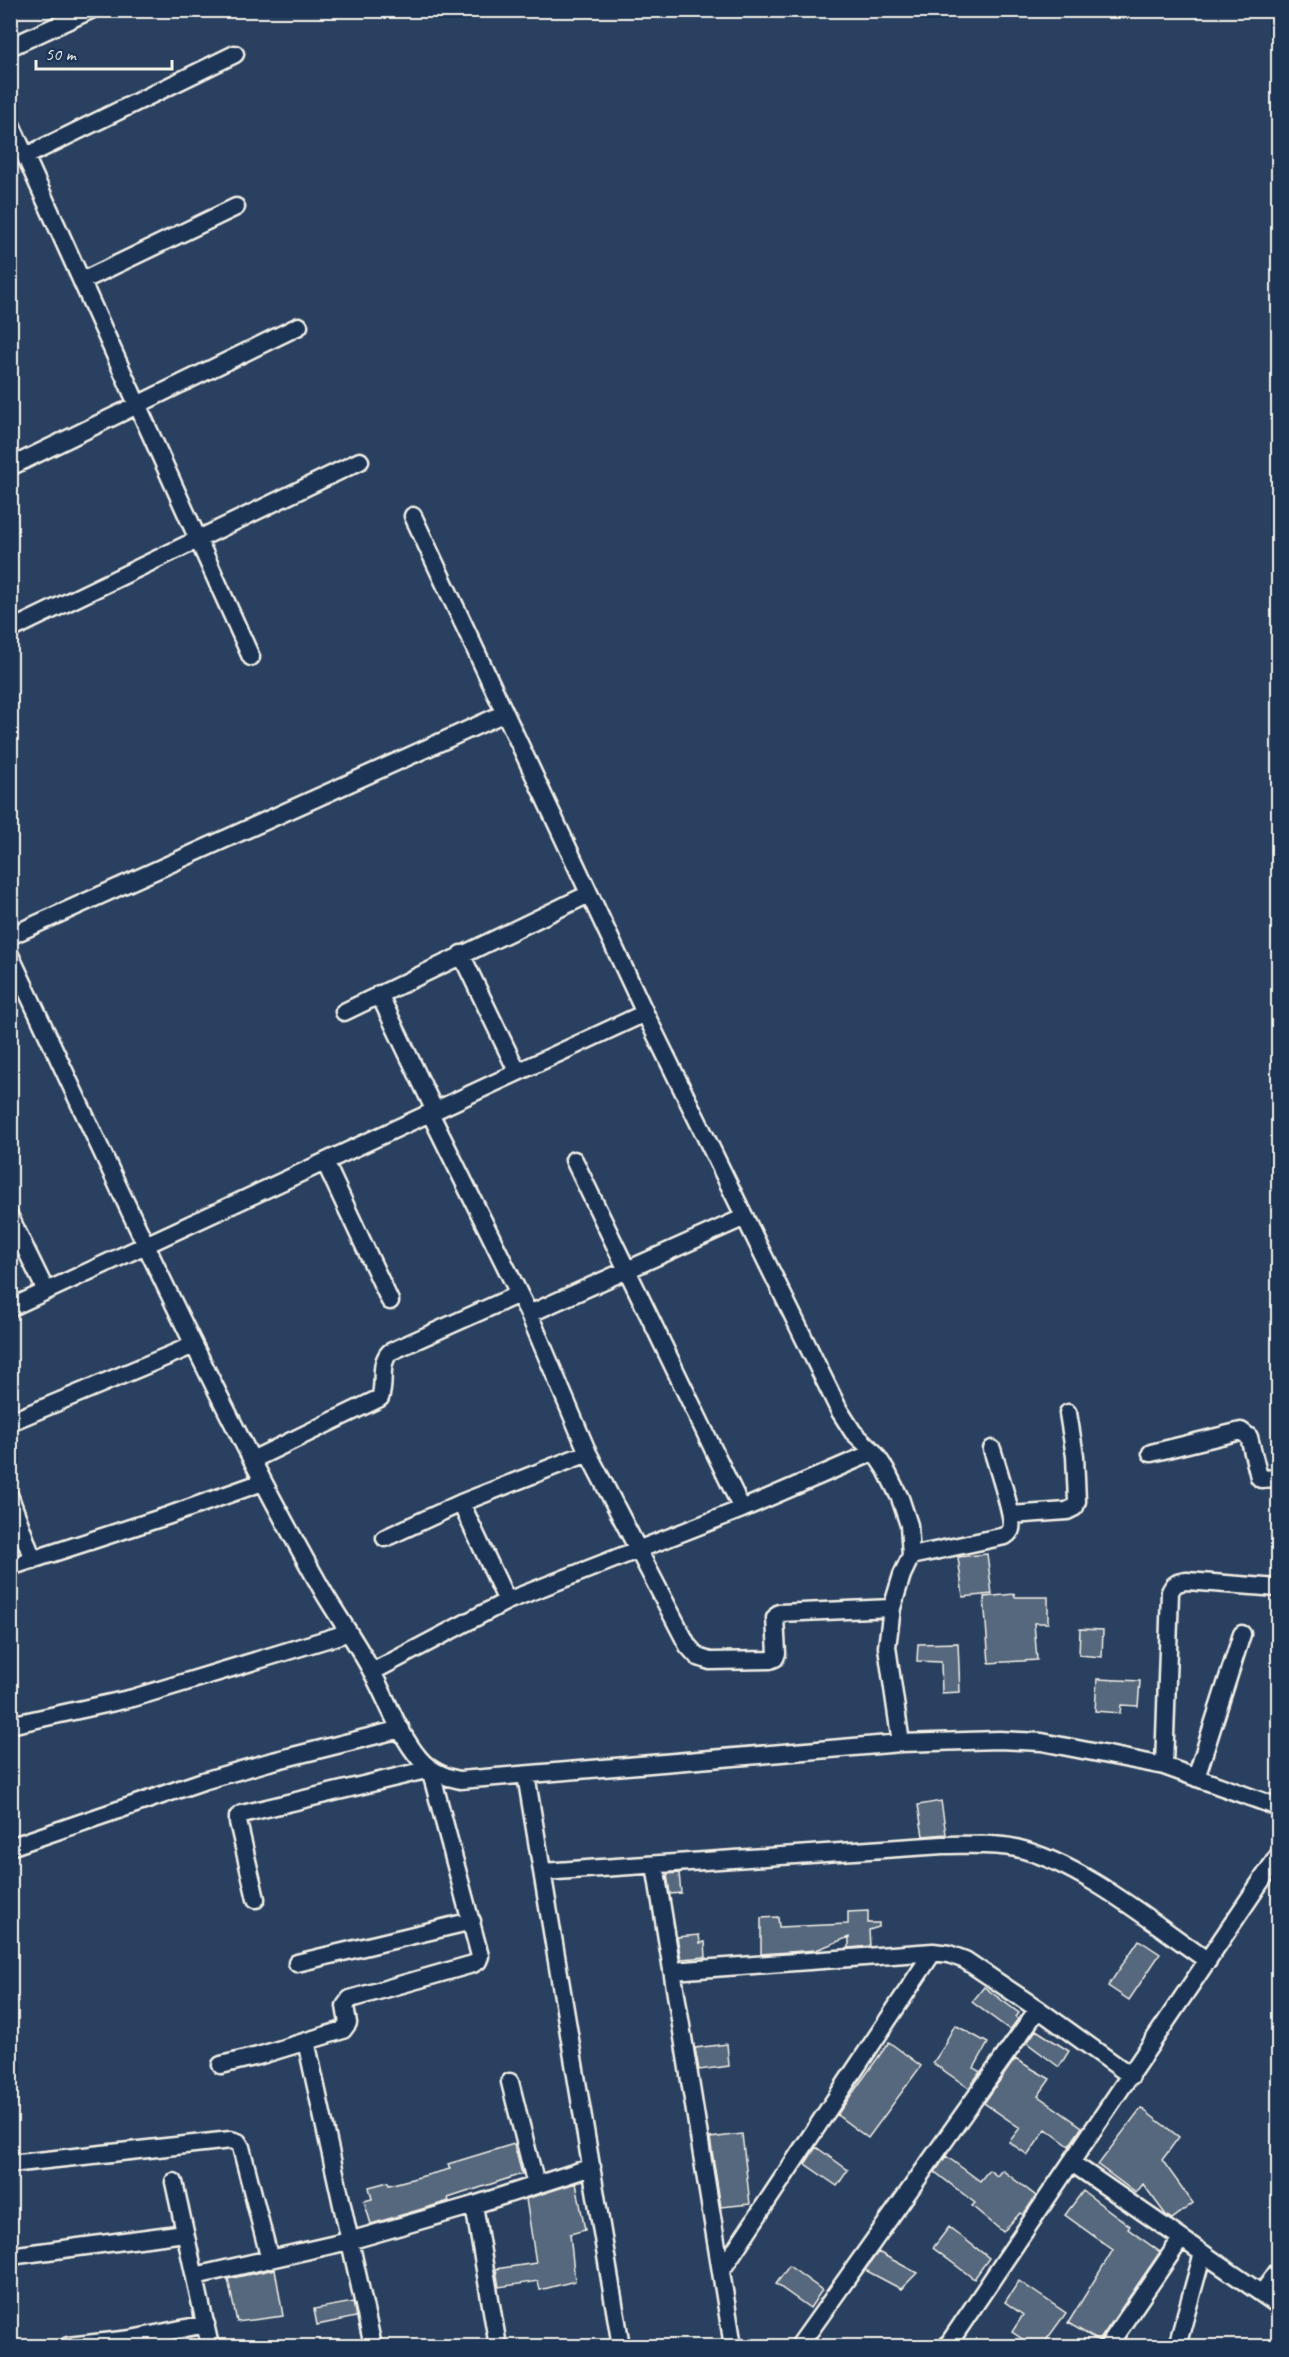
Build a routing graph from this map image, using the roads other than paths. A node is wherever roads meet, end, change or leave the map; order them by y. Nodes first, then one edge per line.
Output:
1 (91, 10) edge
2 (10, 47) edge
3 (235, 54) dead end
4 (10, 122) edge
5 (26, 156) junction
6 (236, 207) dead end
7 (82, 281) junction
8 (299, 326) dead end
9 (138, 405) junction
10 (360, 461) dead end
11 (10, 467) edge
12 (413, 516) dead end
13 (198, 540) junction
14 (10, 630) edge
15 (251, 657) dead end
16 (505, 713) junction
17 (589, 894) junction
18 (10, 936) edge
19 (460, 954) junction
20 (10, 955) edge
21 (380, 994) junction
22 (344, 1012) dead end
23 (645, 1013) junction
24 (518, 1071) junction
25 (433, 1112) junction
26 (574, 1160) dead end
27 (325, 1162) junction
28 (745, 1216) junction
29 (10, 1217) edge
30 (146, 1246) junction
31 (627, 1270) junction
32 (46, 1291) junction
33 (519, 1294) junction
34 (390, 1301) dead end
35 (10, 1308) edge
36 (529, 1314) junction
37 (194, 1345) junction
38 (1068, 1413) dead end
39 (10, 1422) edge
40 (992, 1449) dead end
41 (874, 1452) junction
42 (588, 1453) junction
43 (1151, 1453) dead end
44 (252, 1460) junction
45 (1278, 1478) edge
46 (260, 1483) dead end
47 (10, 1497) edge
48 (461, 1503) junction
49 (742, 1509) junction
50 (1011, 1515) junction
51 (386, 1538) dead end
52 (638, 1550) junction
53 (911, 1556) junction
54 (33, 1560) junction
55 (10, 1567) edge
56 (1278, 1588) edge
57 (507, 1601) junction
58 (892, 1608) junction
59 (347, 1633) junction
60 (1242, 1634) dead end
61 (372, 1672) junction
62 (10, 1725) edge
63 (401, 1729) junction
64 (901, 1743) junction
65 (1164, 1766) junction
66 (430, 1769) junction
67 (526, 1774) junction
68 (1196, 1778) junction
69 (1278, 1807) edge
70 (10, 1846) edge
71 (1278, 1856) edge
72 (655, 1865) junction
73 (542, 1872) junction
74 (256, 1899) dead end
75 (472, 1921) junction
76 (933, 1952) junction
77 (1208, 1961) junction
78 (297, 1963) dead end
79 (672, 1971) junction
80 (1038, 2009) junction
81 (306, 2041) junction
82 (221, 2065) dead end
83 (1131, 2076) junction
84 (510, 2082) dead end
85 (1072, 2163) junction
86 (10, 2164) edge
87 (592, 2167) junction
88 (174, 2182) dead end
89 (536, 2185) junction
90 (474, 2205) junction
91 (185, 2233) junction
92 (1181, 2239) junction
93 (349, 2241) junction
94 (1203, 2253) junction
95 (10, 2256) edge
96 (270, 2260) junction
97 (721, 2271) junction
98 (1278, 2271) edge
99 (195, 2276) junction
100 (1262, 2294) junction
101 (1278, 2305) edge
102 (206, 2324) junction
103 (68, 2346) edge
104 (210, 2346) edge
105 (373, 2346) edge
106 (498, 2346) edge
107 (621, 2346) edge
108 (733, 2346) edge
109 (799, 2346) edge
110 (947, 2346) edge
111 (1108, 2346) edge
112 (1177, 2346) edge

1 - 2 street
3 - 5 street
4 - 5 street
5 - 7 street
6 - 7 street
7 - 9 street
8 - 9 street
9 - 11 street
9 - 13 street
10 - 13 street
12 - 16 street
13 - 14 street
13 - 15 street
16 - 17 street
16 - 18 street
17 - 19 street
17 - 23 street
19 - 21 street
19 - 24 street
20 - 30 street
21 - 22 street
21 - 25 street
23 - 24 street
23 - 28 street
24 - 25 street
25 - 27 street
25 - 33 street
26 - 31 street
27 - 30 street
27 - 34 street
28 - 31 street
28 - 41 street
29 - 32 street
30 - 32 street
30 - 37 street
31 - 36 street
31 - 49 street
32 - 35 street
33 - 36 street
33 - 44 street
36 - 42 street
37 - 39 street
37 - 44 street
38 - 50 street
40 - 50 street
41 - 49 street
41 - 53 street
42 - 48 street
42 - 52 street
43 - 45 street
44 - 59 street
46 - 54 street
47 - 54 street
48 - 51 street
48 - 57 street
49 - 52 street
50 - 53 street
52 - 57 street
52 - 58 street
53 - 58 street
54 - 55 street
56 - 65 street
57 - 61 street
58 - 64 street
59 - 61 street
59 - 62 street
60 - 68 street
61 - 63 street
63 - 66 street
63 - 70 street
64 - 65 street
64 - 67 street
65 - 68 street
66 - 67 street
66 - 74 street
66 - 75 street
67 - 73 street
68 - 69 street
71 - 77 street
72 - 73 street
72 - 77 street
72 - 79 street
73 - 87 street
75 - 78 street
75 - 81 street
76 - 79 street
76 - 80 street
76 - 97 street
77 - 83 street
79 - 97 street
80 - 83 street
80 - 109 street
81 - 82 street
81 - 93 street
83 - 85 street
84 - 89 street
85 - 92 street
85 - 110 street
86 - 96 street
87 - 89 street
87 - 107 street
88 - 91 street
89 - 90 street
90 - 93 street
90 - 106 street
91 - 95 street
91 - 99 street
92 - 94 street
92 - 111 street
93 - 96 street
93 - 105 street
94 - 100 street
94 - 112 street
96 - 99 street
97 - 108 street
98 - 100 street
99 - 102 street
100 - 101 street
102 - 103 street
102 - 104 street

